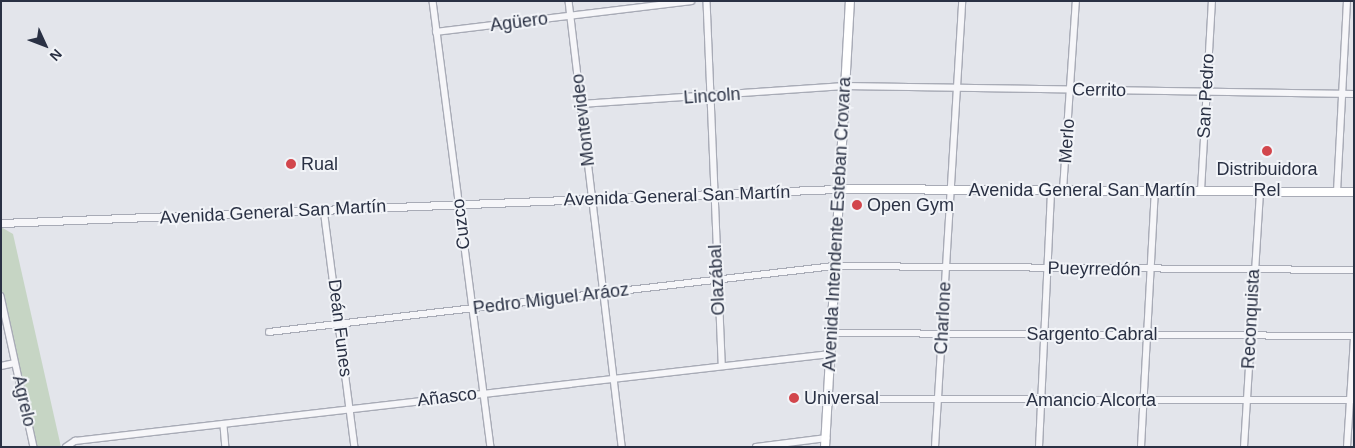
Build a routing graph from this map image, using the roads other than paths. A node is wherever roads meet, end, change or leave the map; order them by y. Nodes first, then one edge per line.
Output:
1 (433, 1) edge
2 (569, 1) edge
3 (691, 1) edge
4 (708, 1) edge
5 (850, 1) edge
6 (962, 1) edge
7 (1076, 1) edge
8 (1212, 1) edge
9 (1346, 1) edge
10 (571, 15) junction
11 (436, 32) junction
12 (844, 86) junction
13 (956, 90) junction
14 (1070, 90) junction
15 (1207, 92) junction
16 (1342, 94) junction
17 (1354, 94) edge
18 (710, 96) junction
19 (581, 104) junction
20 (837, 189) junction
21 (950, 189) junction
22 (1051, 190) junction
23 (1063, 190) junction
24 (1155, 191) junction
25 (1201, 191) junction
26 (1260, 191) junction
27 (1336, 192) junction
28 (1354, 192) edge
29 (712, 194) junction
30 (592, 200) junction
31 (459, 204) junction
32 (324, 209) junction
33 (1, 223) edge
34 (834, 266) junction
35 (946, 268) junction
36 (1048, 268) junction
37 (1151, 269) junction
38 (1254, 269) junction
39 (1354, 270) edge
40 (718, 278) junction
41 (604, 292) junction
42 (1, 296) edge
43 (472, 309) junction
44 (340, 323) junction
45 (269, 332) dead end
46 (831, 333) junction
47 (941, 333) junction
48 (1044, 334) junction
49 (1148, 334) junction
50 (1250, 334) junction
51 (1354, 337) edge
52 (830, 354) junction
53 (16, 363) junction
54 (722, 365) junction
55 (1, 366) edge
56 (614, 378) junction
57 (483, 392) junction
58 (939, 398) junction
59 (829, 399) junction
60 (1042, 400) junction
61 (1145, 400) junction
62 (1352, 400) edge
63 (1247, 401) junction
64 (350, 409) junction
65 (224, 426) junction
66 (826, 443) edge
67 (34, 447) edge
68 (66, 447) edge
69 (226, 447) edge
70 (355, 447) edge
71 (491, 447) edge
72 (622, 447) edge
73 (756, 447) edge
74 (935, 447) edge
75 (1038, 447) edge
76 (1141, 447) edge
77 (1244, 447) edge
78 (1347, 447) edge

1 - 11 street, Cuzco
2 - 10 street, Montevideo
3 - 10 street, Agüero
4 - 18 street, Olazábal
5 - 12 main road, Avenida Intendente Esteban Crovara
6 - 13 street, Charlone
7 - 14 street, Merlo
8 - 15 street, San Pedro
9 - 16 street
10 - 11 street, Agüero
10 - 19 street, Montevideo
11 - 31 street, Cuzco
12 - 13 street, Cerrito
12 - 18 street, Lincoln
12 - 20 main road, Avenida Intendente Esteban Crovara
13 - 14 street, Cerrito
13 - 21 street, Charlone
14 - 15 street, Cerrito
14 - 23 street, Merlo
15 - 16 street, Cerrito
15 - 25 street, San Pedro
16 - 17 street, Cerrito
16 - 27 street
18 - 19 street, Lincoln
18 - 29 street, Olazábal
19 - 30 street, Montevideo
20 - 21 main road, Avenida General San Martín
20 - 29 street, Avenida General San Martín
20 - 34 main road, Avenida Intendente Esteban Crovara
21 - 22 main road, Avenida General San Martín
21 - 35 street, Charlone
22 - 23 main road, Avenida General San Martín
22 - 36 street
23 - 24 main road, Avenida General San Martín
24 - 25 main road, Avenida General San Martín
24 - 37 street
25 - 26 main road, Avenida General San Martín
26 - 27 main road, Avenida General San Martín
26 - 38 street, Reconquista
27 - 28 main road, Avenida General San Martín
29 - 30 street, Avenida General San Martín
29 - 40 street, Olazábal
30 - 31 street, Avenida General San Martín
30 - 41 street, Montevideo
31 - 32 street, Avenida General San Martín
31 - 43 street, Cuzco
32 - 33 street, Avenida General San Martín
32 - 44 street, Deán Funes
34 - 35 street, Pueyrredón
34 - 40 street, Pedro Miguel Aráoz
34 - 46 main road, Avenida Intendente Esteban Crovara
35 - 36 street, Pueyrredón
35 - 47 street, Charlone
36 - 37 street, Pueyrredón
36 - 48 street
37 - 38 street, Pueyrredón
37 - 49 street
38 - 39 street, Pueyrredón
38 - 50 street, Reconquista
40 - 41 street, Pedro Miguel Aráoz
40 - 54 street, Olazábal
41 - 43 street, Pedro Miguel Aráoz
41 - 56 street, Montevideo
42 - 53 street, Agrelo
43 - 44 street, Pedro Miguel Aráoz
43 - 57 street, Cuzco
44 - 45 street, Pedro Miguel Aráoz
44 - 64 street, Deán Funes
46 - 47 street, Sargento Cabral
46 - 52 main road, Avenida Intendente Esteban Crovara
47 - 48 street, Sargento Cabral
47 - 58 street, Charlone
48 - 49 street, Sargento Cabral
48 - 60 street
49 - 50 street, Sargento Cabral
49 - 61 street
50 - 51 street, Sargento Cabral
50 - 63 street, Reconquista
51 - 62 street
52 - 54 street, Añasco
52 - 59 main road, Avenida Intendente Esteban Crovara
53 - 55 street
53 - 67 street, Agrelo
54 - 56 street, Añasco
56 - 57 street, Añasco
56 - 72 street, Montevideo
57 - 64 street, Añasco
57 - 71 street, Cuzco
58 - 59 street, Amancio Alcorta
58 - 60 street, Amancio Alcorta
58 - 74 street, Charlone
59 - 66 main road, Avenida Intendente Esteban Crovara
60 - 61 street, Amancio Alcorta
60 - 75 street
61 - 63 street, Amancio Alcorta
61 - 76 street
62 - 63 street, Amancio Alcorta
62 - 78 street
63 - 77 street, Reconquista
64 - 65 street, Añasco
64 - 70 street, Deán Funes
65 - 68 street, Añasco
65 - 69 street
66 - 73 street

